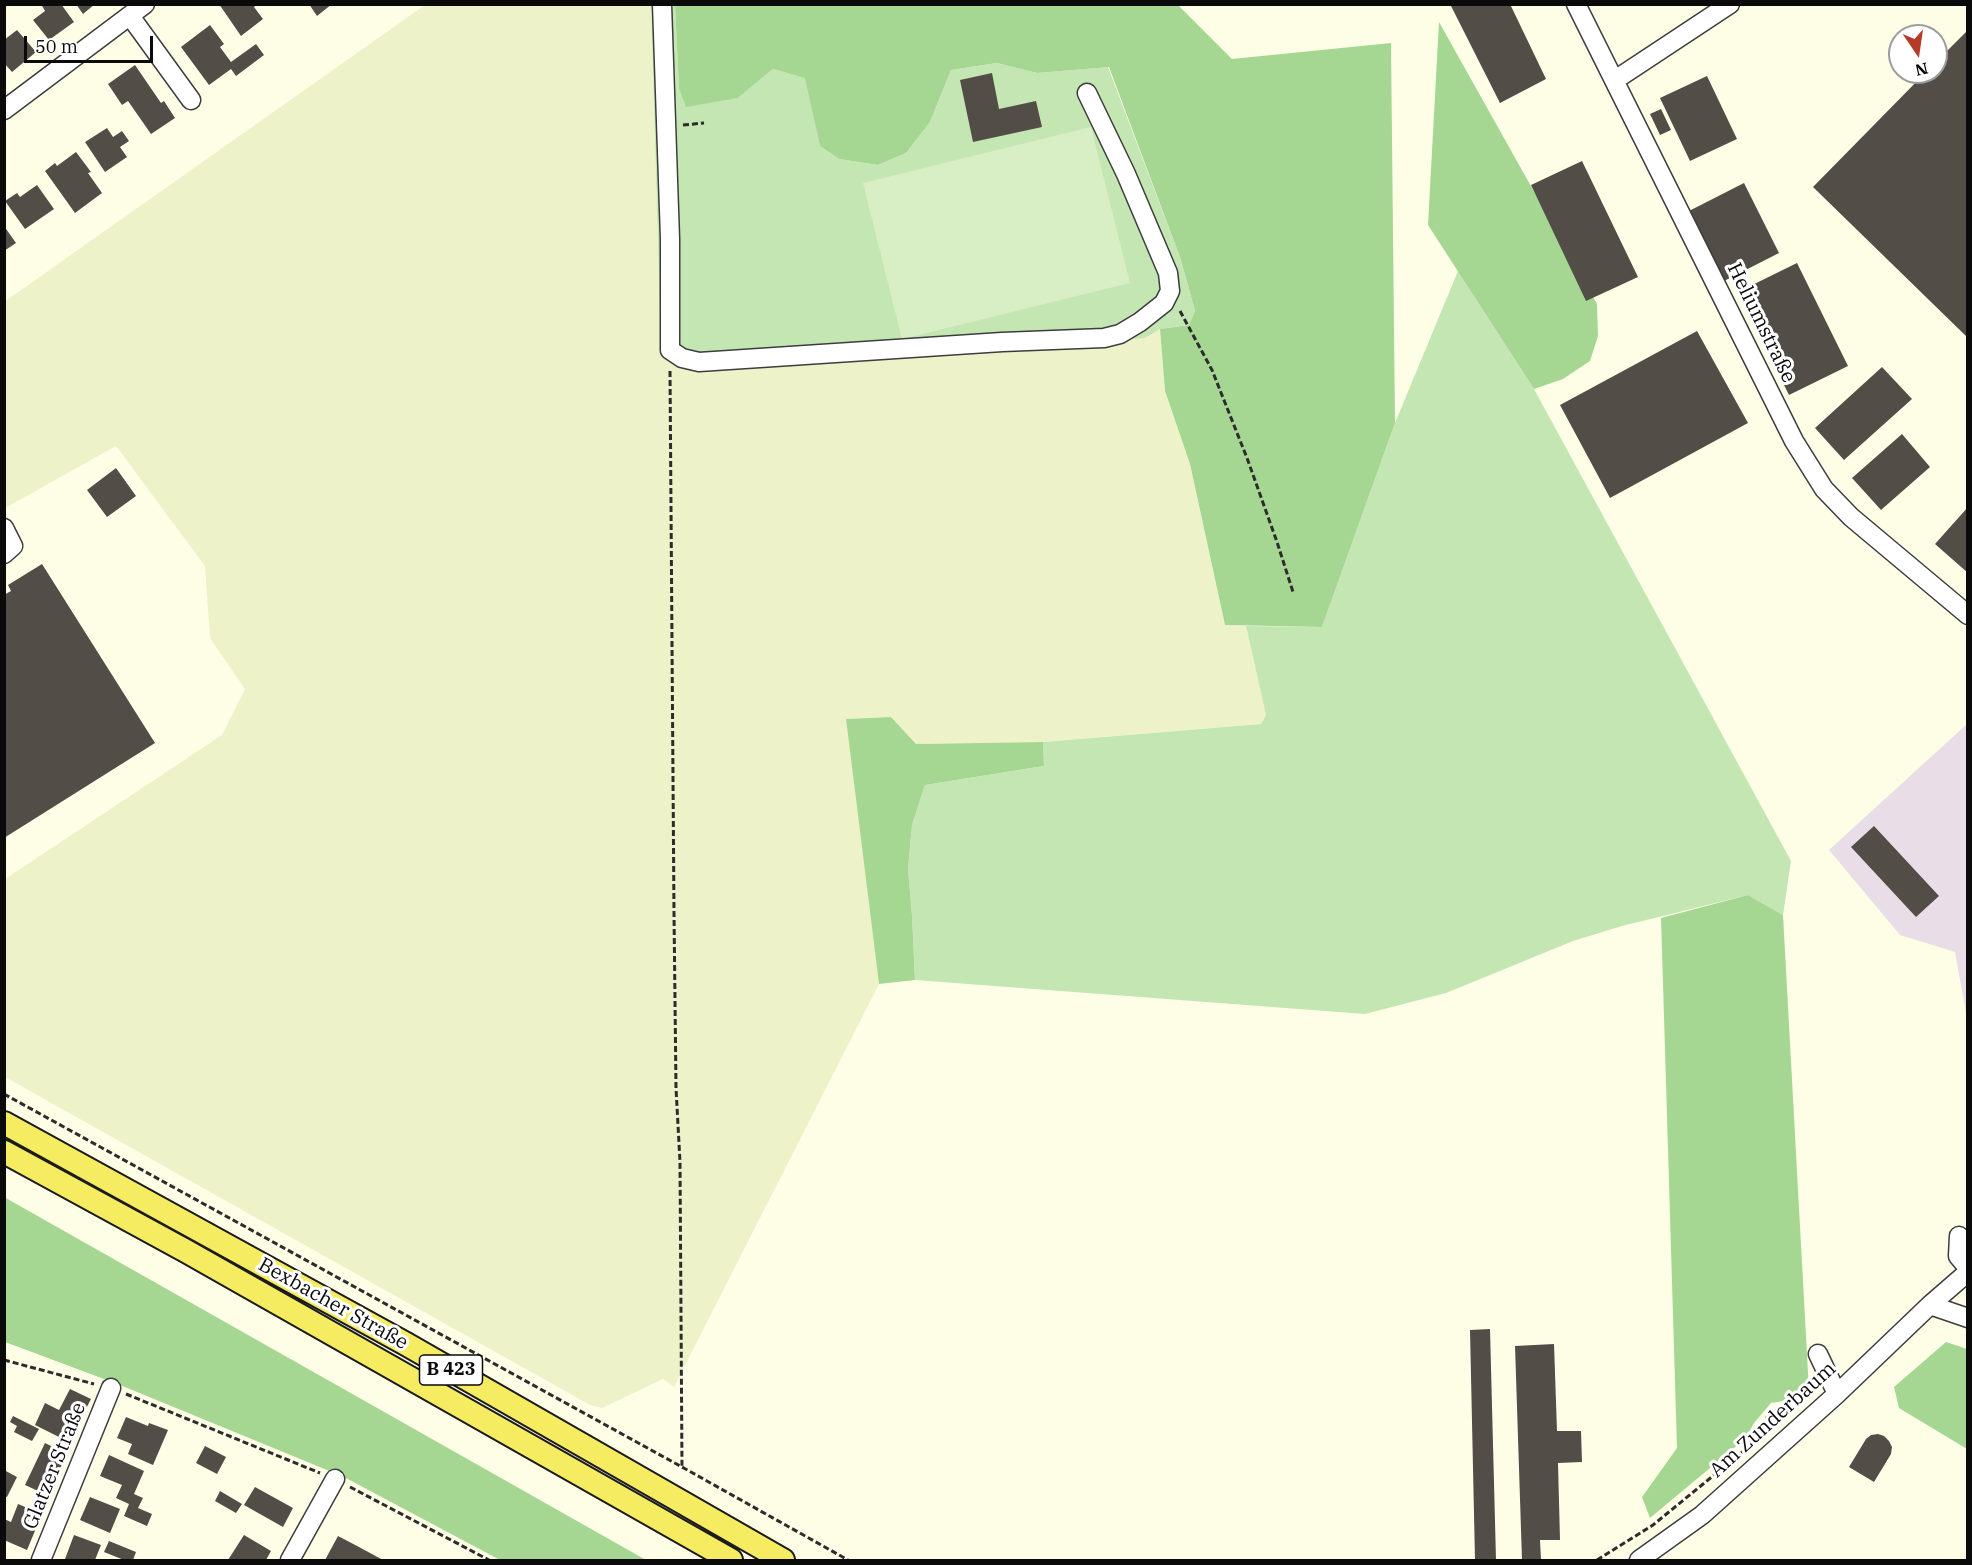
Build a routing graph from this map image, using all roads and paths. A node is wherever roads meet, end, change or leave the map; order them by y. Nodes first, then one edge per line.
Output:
1 (145, 4) edge
2 (662, 4) edge
3 (1576, 4) edge
4 (1730, 4) edge
5 (129, 16) junction
6 (1615, 80) junction
7 (1087, 93) dead end
8 (191, 100) dead end
9 (4, 110) edge
10 (1170, 291) junction
11 (670, 350) junction
12 (4, 528) edge
13 (4, 554) edge
14 (1293, 592) dead end
15 (1968, 615) edge
16 (4, 1094) edge
17 (4, 1123) edge
18 (4, 1152) edge
19 (1959, 1236) dead end
20 (1968, 1268) edge
21 (1968, 1272) edge
22 (1930, 1305) junction
23 (1968, 1318) edge
24 (1818, 1354) dead end
25 (4, 1360) edge
26 (111, 1389) junction
27 (1837, 1394) junction
28 (1771, 1428) dead end
29 (682, 1467) junction
30 (335, 1479) junction
31 (296, 1558) edge
32 (41, 1560) edge
33 (489, 1560) edge
34 (731, 1560) edge
35 (783, 1560) edge
36 (848, 1560) edge
37 (1597, 1560) edge
38 (1639, 1560) edge

1 - 5 street
2 - 11 street
3 - 6 street, Heliumstraße
4 - 6 street
5 - 8 street
5 - 9 street
6 - 15 street, Heliumstraße
7 - 10 street
10 - 11 street
10 - 14 path
11 - 29 path
12 - 13 street
16 - 29 path
17 - 35 main road, Bexbacher Straße / B 423
18 - 34 main road, Bexbacher Straße
19 - 20 street
21 - 22 street, Am Zunderbaum
22 - 23 street
22 - 27 street, Am Zunderbaum
24 - 27 street
25 - 26 path
26 - 30 path
26 - 32 street, Glatzer Straße
27 - 38 street, Am Zunderbaum
28 - 37 path
29 - 36 path
30 - 31 street
30 - 33 path

